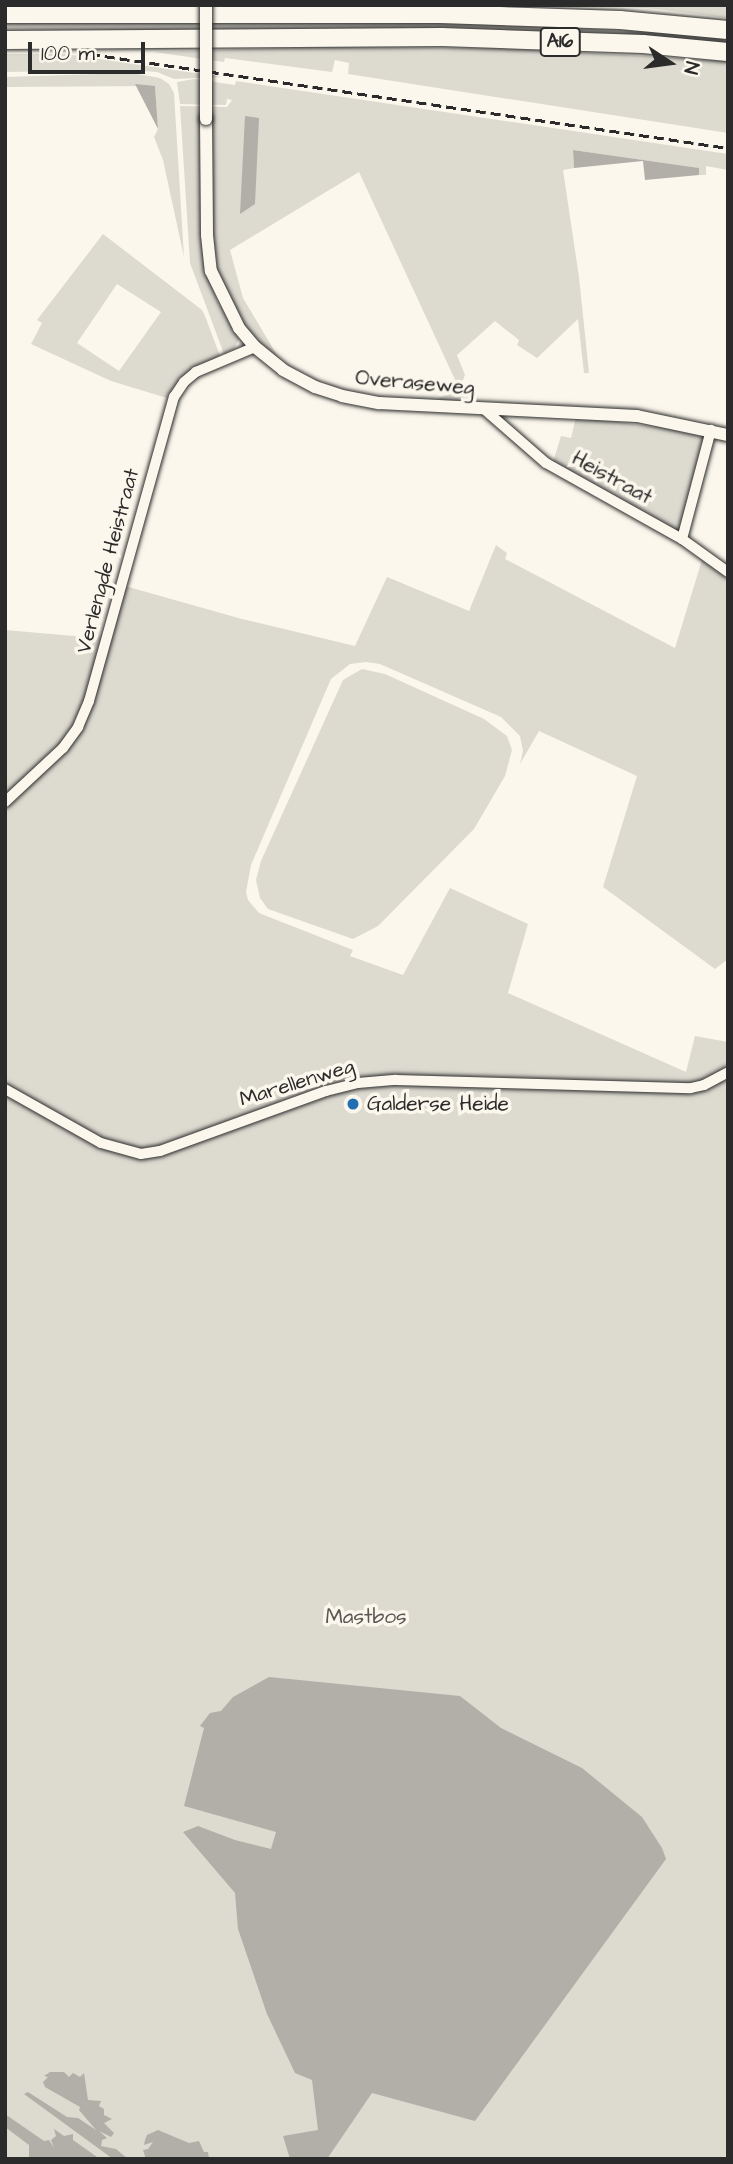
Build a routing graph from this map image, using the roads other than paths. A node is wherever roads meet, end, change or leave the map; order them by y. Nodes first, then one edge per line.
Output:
1 (53, 5) edge
2 (206, 5) edge
3 (114, 13) junction
4 (5, 14) edge
5 (728, 30) edge
6 (5, 40) edge
7 (728, 52) edge
8 (255, 347) junction
9 (484, 409) junction
10 (711, 430) junction
11 (728, 435) edge
12 (682, 539) junction
13 (728, 572) edge
14 (5, 802) edge
15 (728, 1072) edge
16 (5, 1089) edge

1 - 3 highway
2 - 8 street, Overaseweg, bridge
3 - 4 highway, A16
3 - 5 highway, A16
6 - 7 highway, A16
8 - 9 street, Overaseweg
8 - 14 street, Verlengde Heistraat
9 - 10 street, Overaseweg
9 - 12 street, Heistraat
10 - 11 street, Overaseweg
10 - 12 street
12 - 13 street, Heistraat
15 - 16 street, Marellenweg

